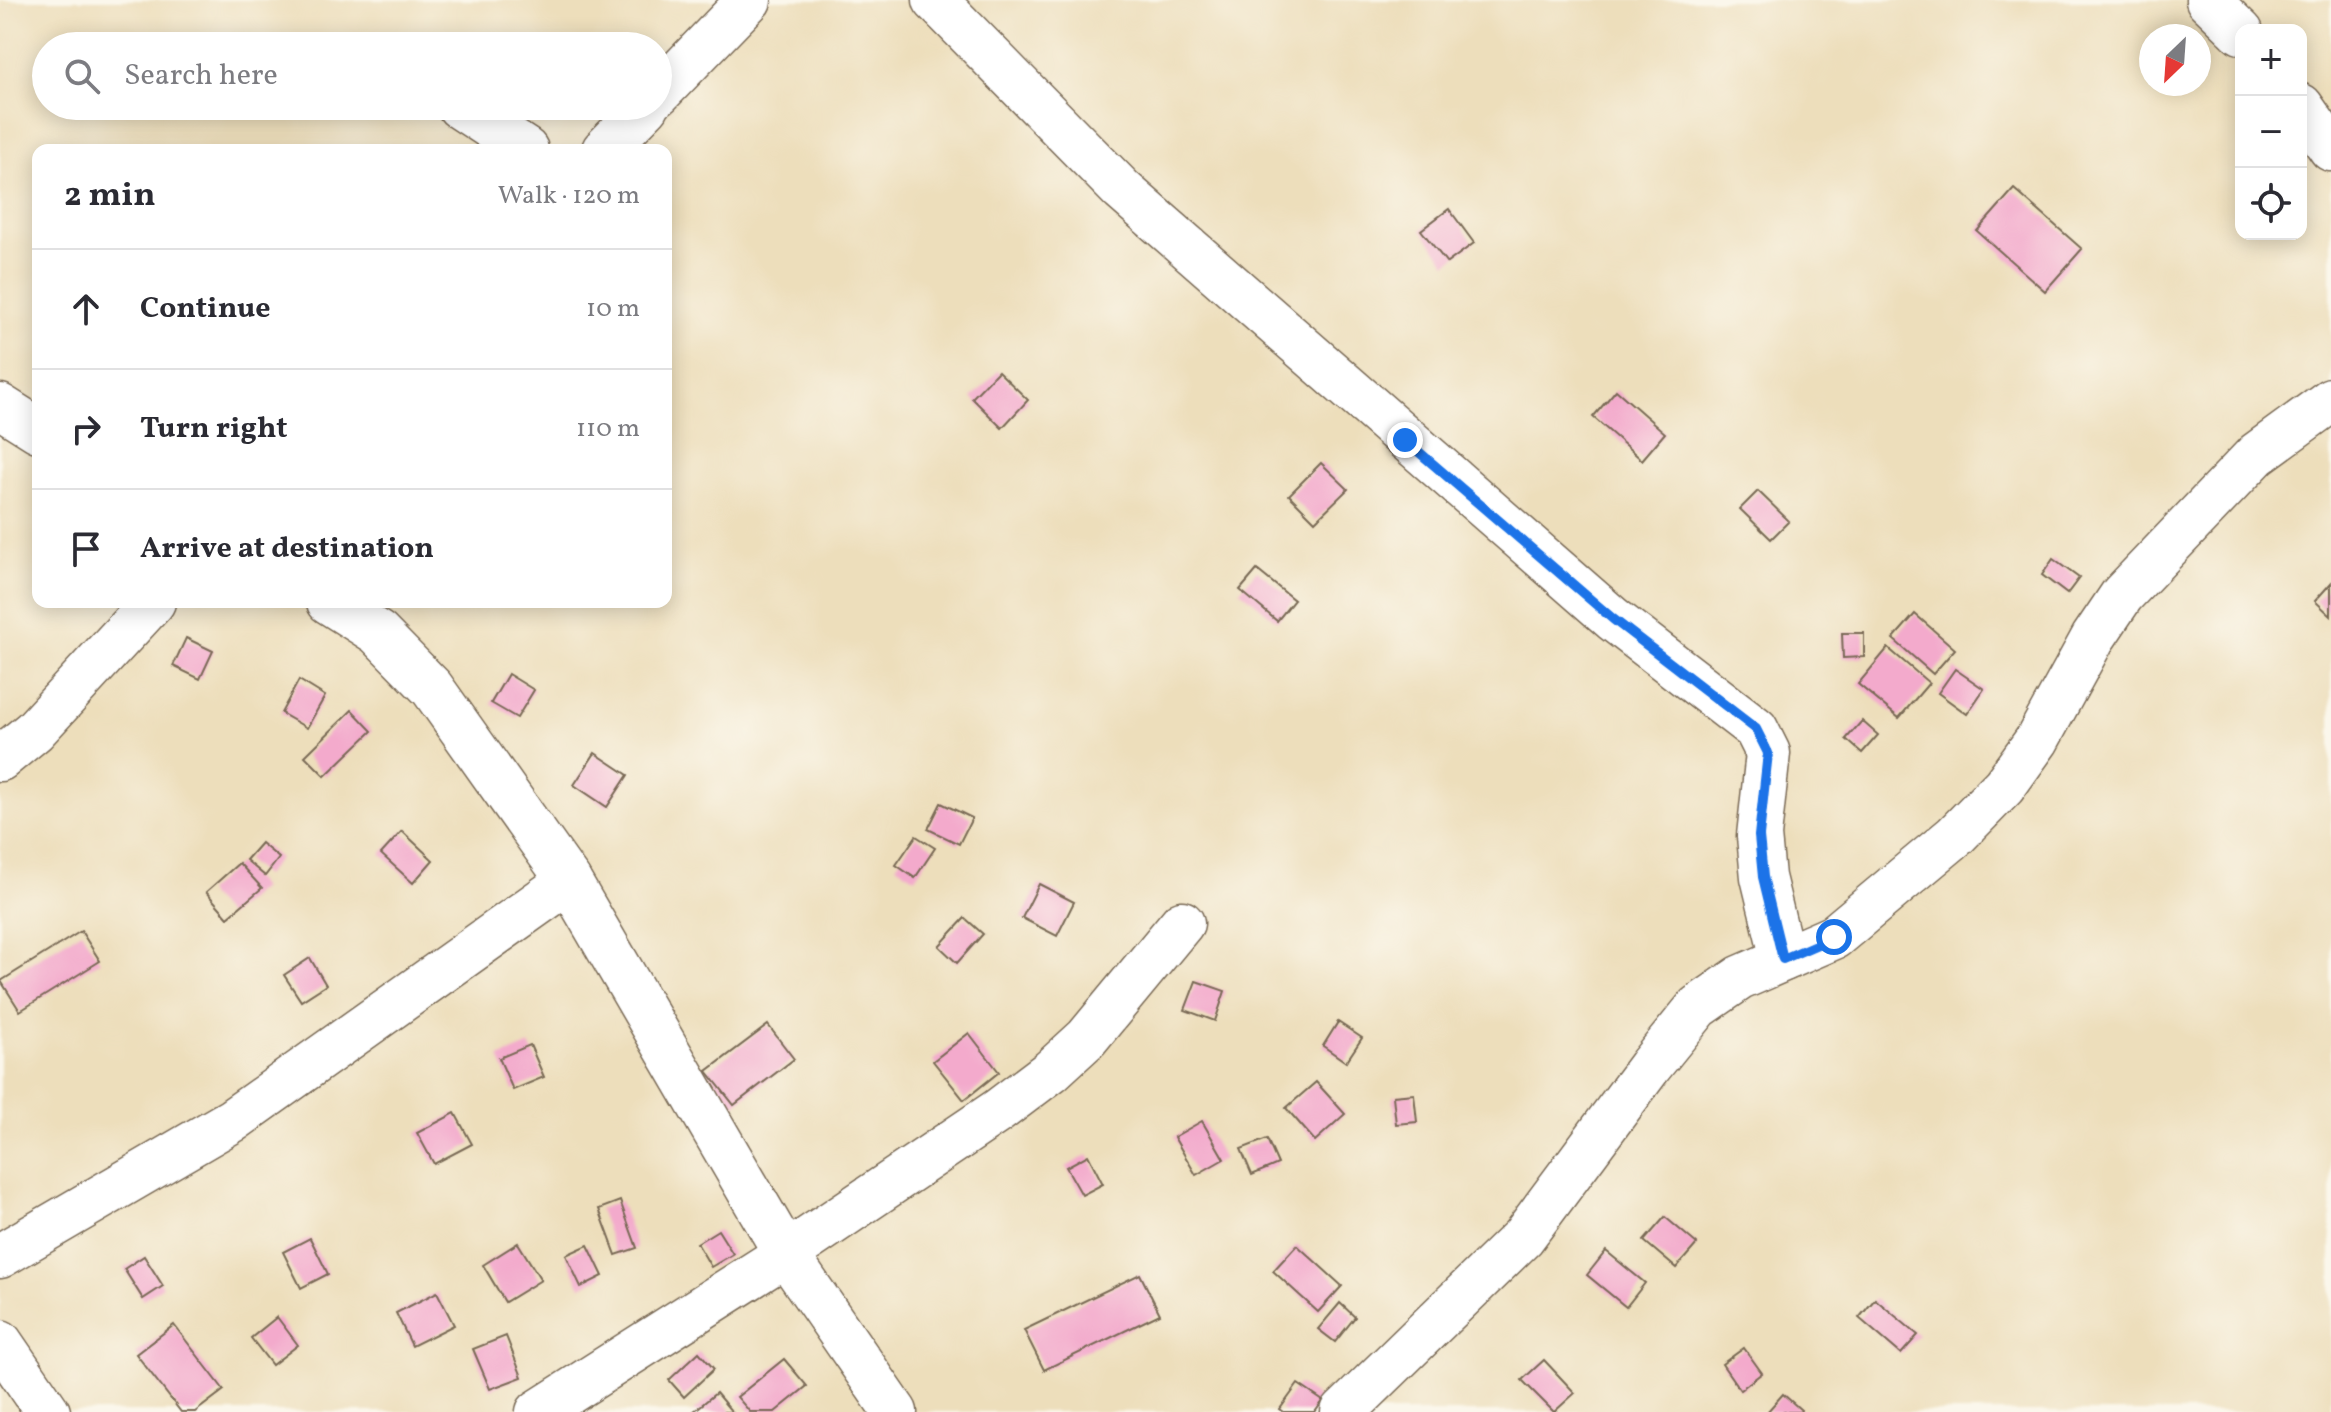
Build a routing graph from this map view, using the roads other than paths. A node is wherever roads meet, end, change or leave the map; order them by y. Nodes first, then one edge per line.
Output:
1 (749, 0) edge
2 (935, 0) edge
3 (2208, 0) edge
4 (2235, 26) edge
5 (672, 80) edge
6 (2307, 115) edge
7 (480, 120) edge
8 (633, 120) edge
9 (517, 144) edge
10 (610, 144) edge
11 (2331, 149) edge
12 (2331, 400) edge
13 (0, 406) edge
14 (32, 426) edge
15 (147, 608) edge
16 (338, 608) edge
17 (0, 759) edge
18 (569, 881) junction
19 (1182, 923) dead end
20 (1783, 959) junction
21 (786, 1254) junction
22 (0, 1256) edge
23 (0, 1342) edge
24 (48, 1412) edge
25 (538, 1412) edge
26 (895, 1412) edge
27 (1343, 1412) edge

1 - 5 street
2 - 20 street
3 - 4 street
6 - 11 street
7 - 9 street
8 - 10 street
12 - 20 street
13 - 14 street
15 - 17 street
16 - 18 street
18 - 21 street
18 - 22 street
19 - 21 street
20 - 27 street
21 - 25 street
21 - 26 street
23 - 24 street

